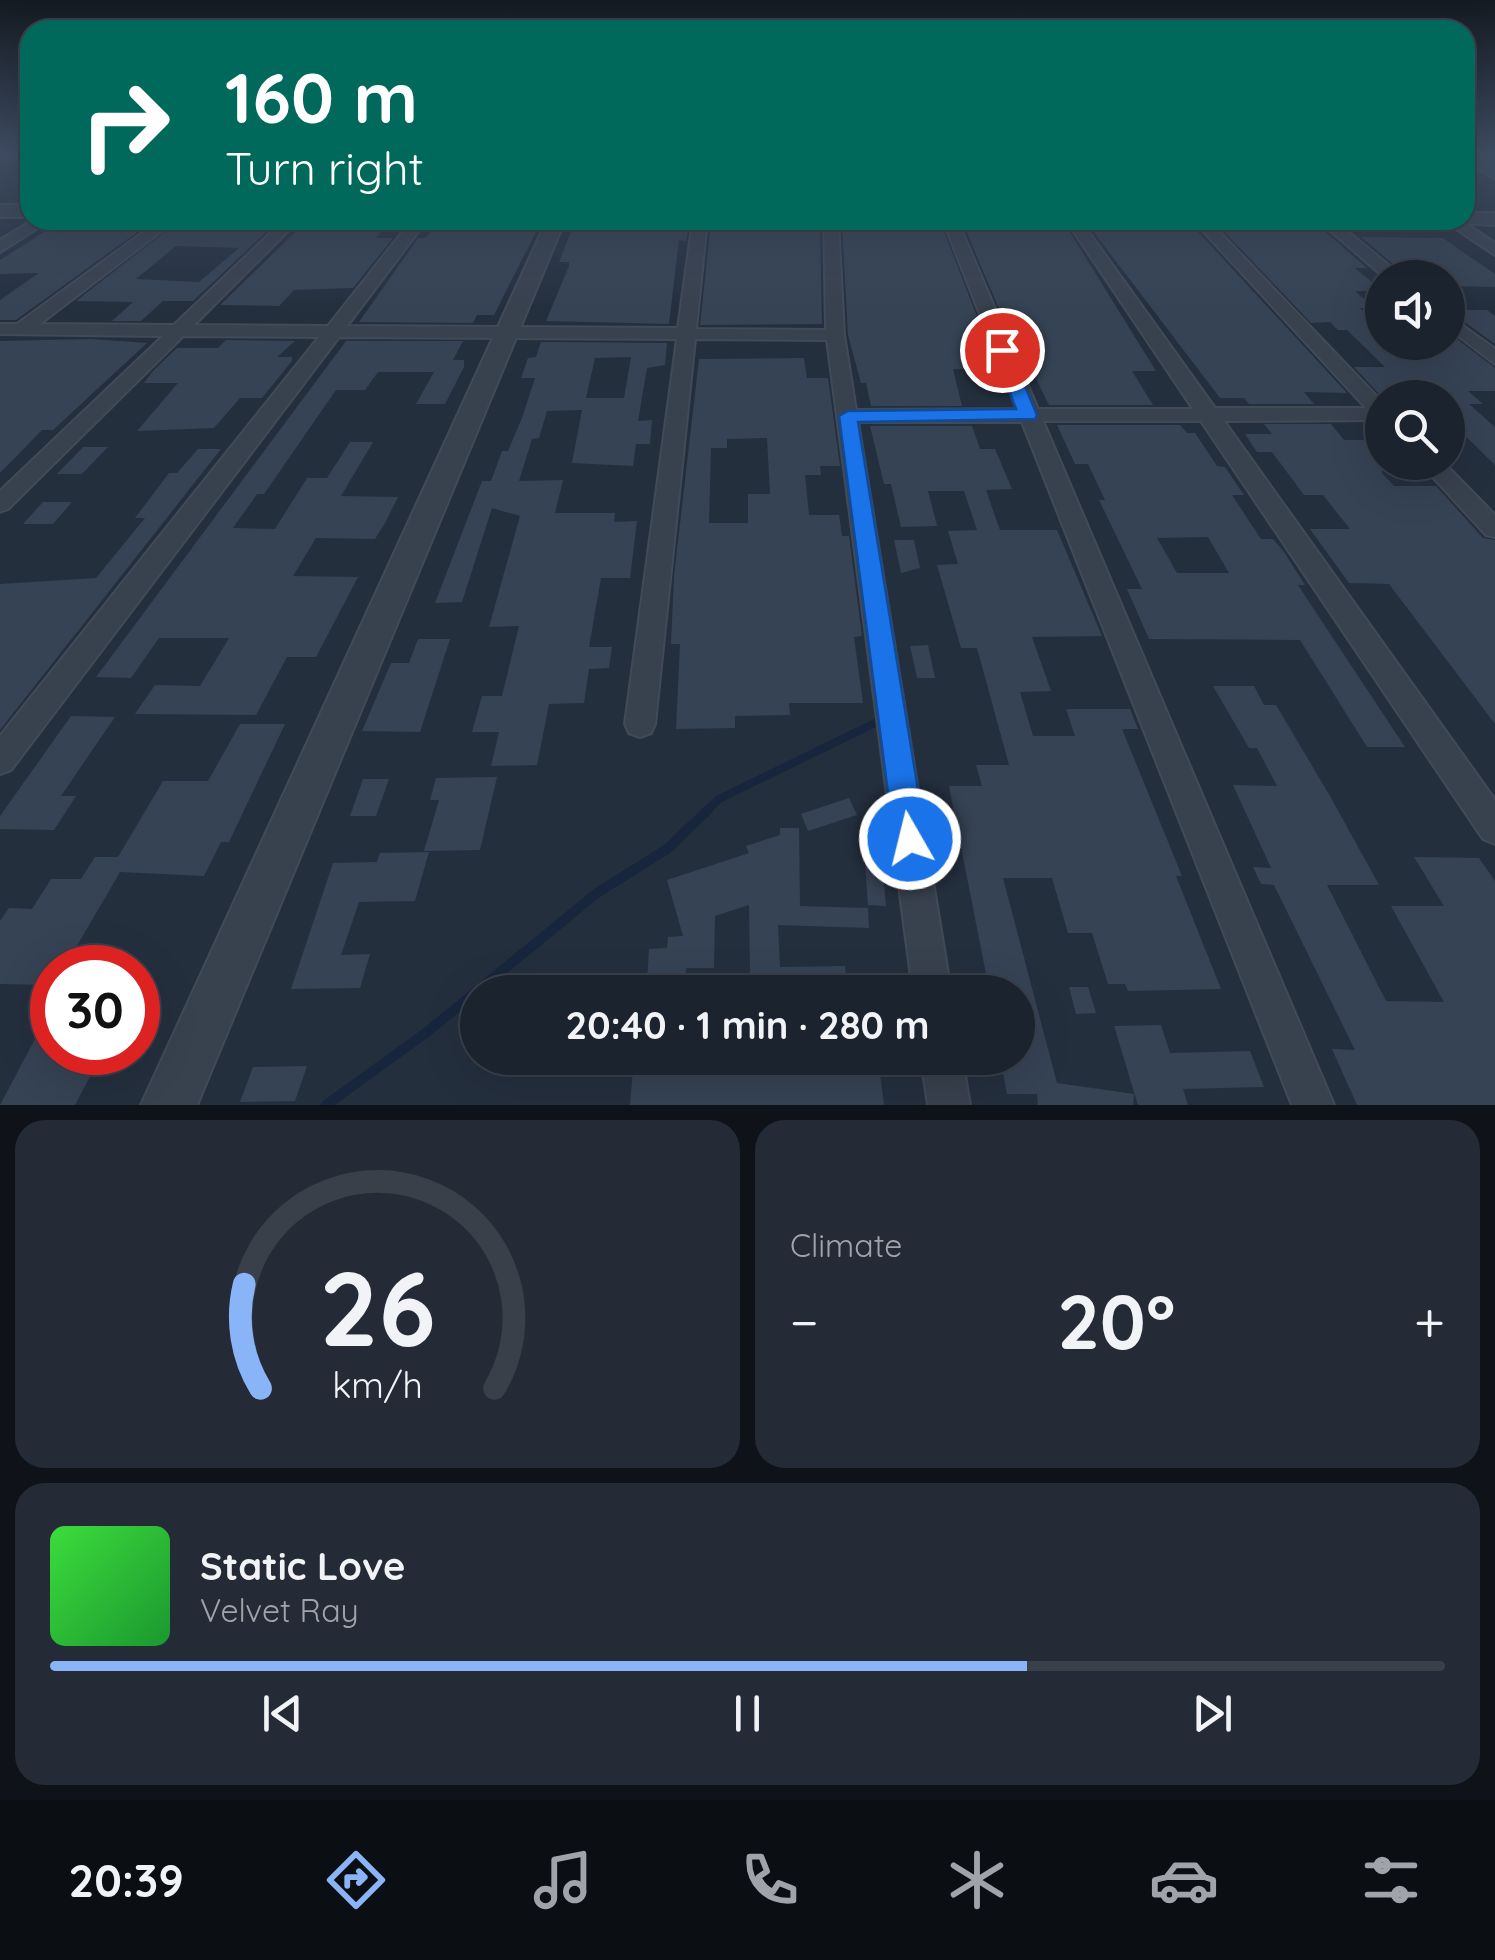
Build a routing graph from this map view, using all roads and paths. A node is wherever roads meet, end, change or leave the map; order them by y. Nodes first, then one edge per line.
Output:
1 (26, 230) edge
2 (155, 230) edge
3 (282, 230) edge
4 (412, 230) edge
5 (551, 230) edge
6 (699, 230) edge
7 (831, 230) edge
8 (954, 230) edge
9 (1080, 230) edge
10 (1209, 230) edge
11 (1337, 230) edge
12 (1465, 230) edge
13 (0, 246) edge
14 (1495, 250) edge
15 (1374, 260) edge
16 (0, 329) edge
17 (20, 329) junction
18 (178, 329) junction
19 (330, 330) junction
20 (504, 332) junction
21 (684, 332) junction
22 (1465, 334) edge
23 (835, 335) junction
24 (0, 345) edge
25 (1495, 358) edge
26 (1365, 396) edge
27 (1206, 413) junction
28 (1365, 414) edge
29 (1028, 415) junction
30 (848, 416) junction
31 (1447, 480) edge
32 (0, 504) edge
33 (1495, 529) edge
34 (640, 724) dead end
35 (0, 760) edge
36 (1495, 828) edge
37 (930, 975) edge
38 (945, 1075) edge
39 (169, 1105) edge
40 (949, 1105) edge
41 (1313, 1105) edge

1 - 13 street
2 - 17 street
3 - 18 street
4 - 19 street
5 - 20 street
6 - 21 street
7 - 23 street
8 - 29 street
9 - 27 street
10 - 26 street
11 - 15 street
12 - 14 street
16 - 17 street
17 - 18 street
17 - 24 street
18 - 19 street
18 - 32 street
19 - 20 street
19 - 35 street
20 - 21 street
20 - 39 street
21 - 23 street
21 - 34 street
22 - 25 street
23 - 30 street
27 - 28 street
27 - 29 street
27 - 36 street
29 - 30 street
29 - 41 street
30 - 37 street
31 - 33 street
38 - 40 street

